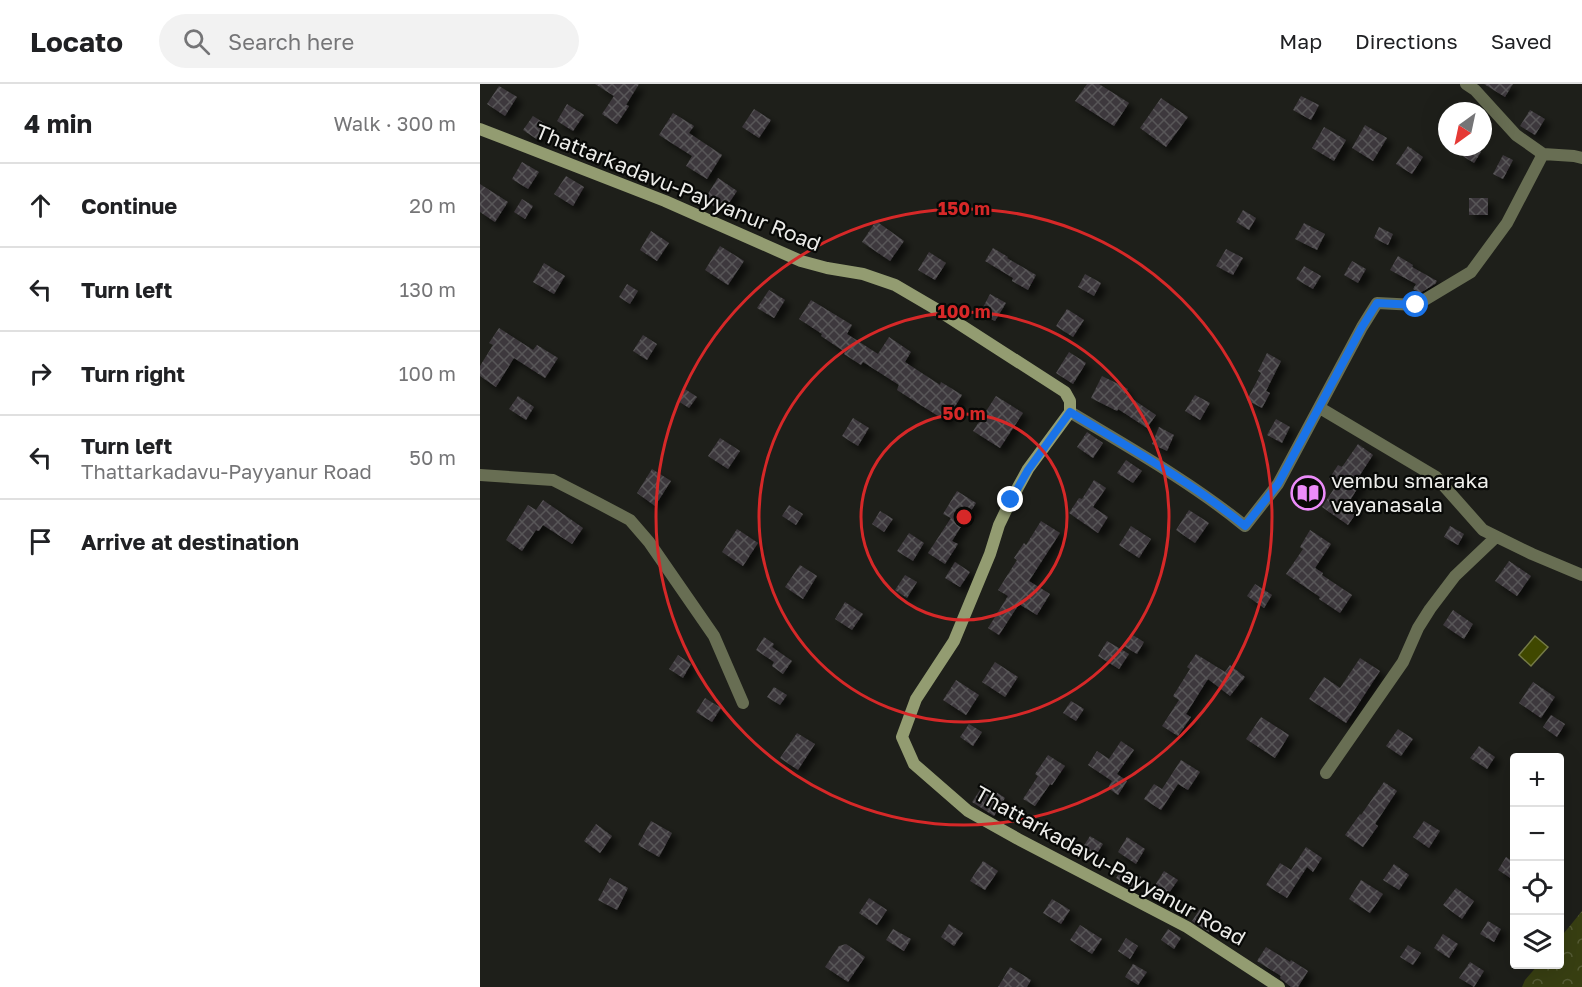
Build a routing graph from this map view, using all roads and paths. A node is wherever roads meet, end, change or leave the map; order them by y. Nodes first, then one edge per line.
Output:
1 (1466, 84) edge
2 (480, 129) edge
3 (1544, 154) junction
4 (1582, 158) edge
5 (1320, 408) junction
6 (1070, 412) junction
7 (480, 475) edge
8 (1496, 537) junction
9 (1582, 575) edge
10 (743, 703) dead end
11 (1326, 773) dead end
12 (1279, 987) edge

1 - 3 street
2 - 6 main road, Thattarkadavu-Payyanur Road
3 - 4 street
3 - 5 street
5 - 6 street
5 - 8 street
6 - 12 main road, Thattarkadavu-Payyanur Road
7 - 10 street
8 - 9 street
8 - 11 street

